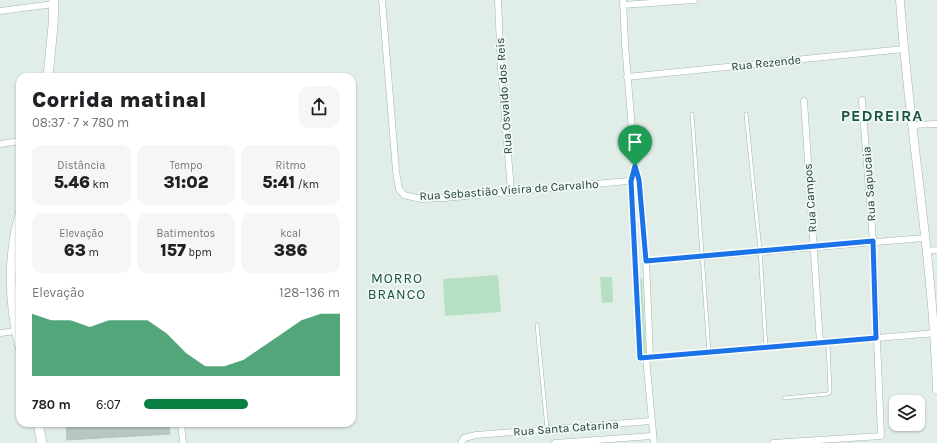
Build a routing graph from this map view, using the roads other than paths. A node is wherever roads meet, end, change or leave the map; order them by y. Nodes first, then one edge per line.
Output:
1 (382, 0) edge
2 (498, 0) edge
3 (694, 0) edge
4 (900, 0) edge
5 (54, 2) edge
6 (623, 2) edge
7 (0, 10) edge
8 (904, 49) junction
9 (48, 73) edge
10 (627, 77) junction
11 (862, 100) dead end
12 (804, 101) dead end
13 (692, 114) dead end
14 (746, 114) dead end
15 (937, 124) edge
16 (911, 125) junction
17 (16, 142) edge
18 (0, 144) edge
19 (635, 166) junction
20 (639, 180) junction
21 (631, 181) junction
22 (511, 191) junction
23 (16, 233) edge
24 (924, 238) junction
25 (873, 241) junction
26 (813, 247) junction
27 (760, 250) junction
28 (937, 250) edge
29 (926, 251) junction
30 (702, 255) junction
31 (646, 261) junction
32 (646, 273) junction
33 (636, 274) junction
34 (537, 325) dead end
35 (16, 331) joint
36 (0, 333) edge
37 (936, 333) edge
38 (876, 338) junction
39 (820, 343) junction
40 (828, 343) junction
41 (766, 348) junction
42 (709, 353) junction
43 (645, 357) junction
44 (937, 390) edge
45 (784, 398) dead end
46 (651, 421) junction
47 (39, 427) edge
48 (181, 427) edge
49 (550, 429) junction
50 (652, 436) junction
51 (608, 441) edge
52 (799, 442) edge
53 (42, 443) edge
54 (183, 443) edge
55 (461, 443) edge
56 (555, 443) edge
57 (654, 443) edge
58 (773, 443) edge

1 - 22 street, Rua Sebastião Vieira de Carvalho
2 - 22 street, Rua Osvaldo dos Reis
3 - 6 street
4 - 8 street
5 - 7 street
5 - 9 main road
6 - 10 street
8 - 10 street, Rua Rezende
8 - 16 street
10 - 19 street
11 - 25 street, Rua Sapucaia
12 - 26 street, Rua Campos
13 - 30 lane
14 - 27 lane
15 - 16 street
16 - 24 street
17 - 18 street
19 - 20 street
19 - 21 street
20 - 21 street, Rua Sebastião Vieira de Carvalho
20 - 31 street
21 - 22 street, Rua Sebastião Vieira de Carvalho
21 - 33 street
23 - 35 main road
24 - 25 street
24 - 29 street
25 - 26 street
25 - 38 street, Rua Sapucaia
26 - 27 street
26 - 39 street, Rua Campos
27 - 30 street
27 - 41 lane
28 - 29 street
29 - 37 street
30 - 31 street
30 - 42 lane
31 - 32 street
32 - 33 street
32 - 43 street
33 - 43 street
34 - 49 lane
35 - 36 street
37 - 38 street
37 - 44 street
38 - 40 street
38 - 52 street, Rua Sapucaia
39 - 40 street
39 - 41 street
40 - 45 lane
41 - 42 street
42 - 43 street
43 - 46 street
46 - 49 street, Rua Santa Catarina
46 - 50 street
47 - 53 main road
48 - 54 street
49 - 55 street, Rua Santa Catarina
49 - 56 street
50 - 51 street, Rua Santa Catarina
50 - 57 street
51 - 56 street, Rua Santa Catarina
52 - 58 street

